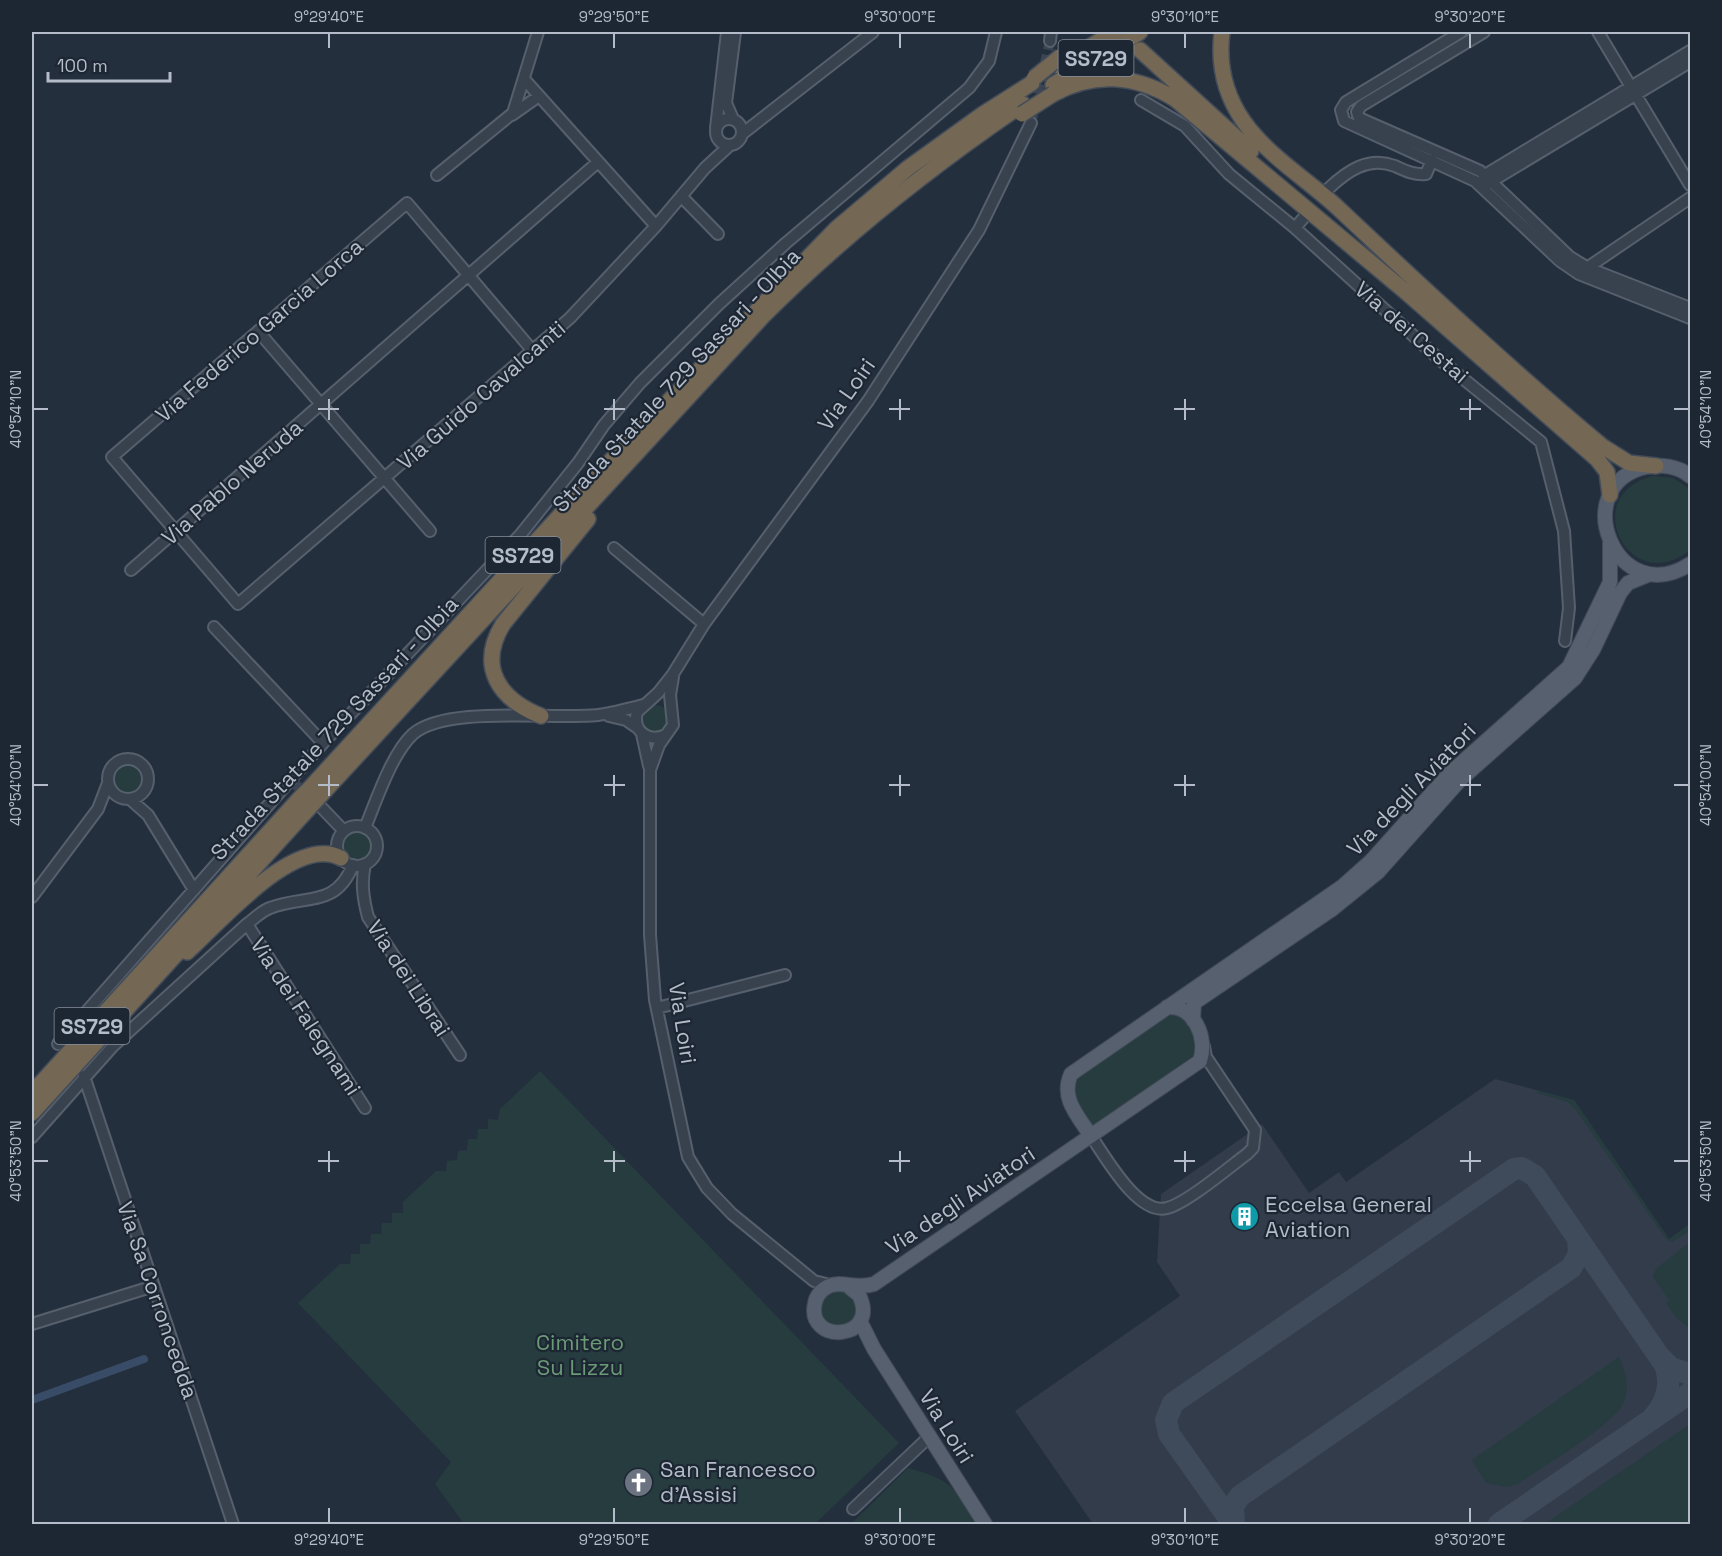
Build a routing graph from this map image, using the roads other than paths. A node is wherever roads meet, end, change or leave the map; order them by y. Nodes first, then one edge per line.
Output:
1 (538, 32) edge
2 (727, 32) edge
3 (735, 32) edge
4 (873, 32) edge
5 (996, 32) edge
6 (1100, 32) edge
7 (1114, 32) edge
8 (1140, 32) edge
9 (1222, 32) edge
10 (1484, 32) edge
11 (1598, 32) edge
12 (1456, 34) edge
13 (1457, 48) junction
14 (1140, 50) dead end
15 (1690, 51) edge
16 (1060, 61) junction
17 (1690, 62) edge
18 (524, 80) junction
19 (1053, 90) junction
20 (1634, 91) junction
21 (539, 96) junction
22 (1141, 99) dead end
23 (1025, 114) junction
24 (512, 115) junction
25 (769, 115) junction
26 (735, 120) junction
27 (716, 132) junction
28 (742, 134) junction
29 (730, 145) junction
30 (1432, 160) junction
31 (598, 162) junction
32 (705, 168) junction
33 (437, 176) dead end
34 (1486, 181) junction
35 (1690, 185) edge
36 (1328, 189) dead end
37 (681, 196) junction
38 (1690, 198) edge
39 (1306, 215) dead end
40 (656, 226) junction
41 (1295, 228) junction
42 (718, 234) dead end
43 (1583, 271) junction
44 (469, 277) junction
45 (1413, 289) junction
46 (1690, 308) edge
47 (1690, 318) edge
48 (258, 331) junction
49 (532, 350) junction
50 (322, 404) junction
51 (657, 432) junction
52 (1656, 466) junction
53 (1690, 476) edge
54 (385, 477) junction
55 (1610, 495) junction
56 (430, 531) dead end
57 (175, 532) junction
58 (1610, 543) junction
59 (614, 548) dead end
60 (1690, 564) edge
61 (131, 570) dead end
62 (1650, 574) junction
63 (704, 624) junction
64 (214, 627) dead end
65 (1565, 641) dead end
66 (674, 674) junction
67 (644, 704) junction
68 (672, 712) junction
69 (596, 715) junction
70 (541, 716) junction
71 (640, 731) junction
72 (666, 735) junction
73 (323, 743) junction
74 (650, 770) junction
75 (108, 783) junction
76 (145, 790) junction
77 (307, 795) junction
78 (119, 798) junction
79 (131, 800) junction
80 (98, 809) junction
81 (148, 814) junction
82 (364, 828) junction
83 (344, 831) junction
84 (353, 862) junction
85 (194, 890) junction
86 (32, 897) edge
87 (247, 924) junction
88 (785, 975) dead end
89 (131, 1002) junction
90 (1167, 1007) junction
91 (657, 1008) junction
92 (1193, 1020) junction
93 (1203, 1043) junction
94 (58, 1044) dead end
95 (460, 1054) dead end
96 (84, 1076) junction
97 (32, 1093) edge
98 (365, 1108) dead end
99 (32, 1113) edge
100 (1091, 1136) junction
101 (32, 1137) edge
102 (801, 1271) junction
103 (874, 1284) junction
104 (830, 1285) junction
105 (154, 1286) junction
106 (848, 1286) junction
107 (815, 1302) junction
108 (862, 1302) junction
109 (860, 1321) junction
110 (32, 1324) edge
111 (848, 1331) junction
112 (874, 1349) junction
113 (930, 1437) junction
114 (853, 1509) dead end
115 (233, 1524) edge
116 (985, 1524) edge

1 - 18 street
2 - 27 street, Via Guido Cavalcanti
3 - 26 street
4 - 25 street
5 - 73 street
6 - 16 highway
7 - 16 highway, SS729
8 - 19 highway, Strada Statale 729 Sassari - Olbia / SS729
9 - 45 highway
10 - 13 street
11 - 20 street
12 - 13 street
12 - 30 street
13 - 34 street
14 - 45 highway
15 - 20 street
16 - 77 highway, Strada Statale 729 Sassari - Olbia / SS729, bridge
17 - 20 street
18 - 21 street
18 - 24 street
19 - 23 highway, Strada Statale 729 Sassari - Olbia / SS729
19 - 45 highway
20 - 34 street
20 - 35 street
21 - 24 street
21 - 31 street
22 - 41 street, Via dei Cestai
23 - 51 highway, Strada Statale 729 Sassari - Olbia / SS729
23 - 63 street, Via Loiri
24 - 33 street
25 - 26 street
25 - 28 street
26 - 27 street
26 - 28 street
27 - 29 street
27 - 32 street, Via Guido Cavalcanti
28 - 29 street
29 - 32 street, Via Guido Cavalcanti
30 - 34 street
30 - 36 street
31 - 40 street
31 - 44 street, Via Pablo Neruda
32 - 37 street, Via Guido Cavalcanti
34 - 43 street
37 - 40 street, Via Guido Cavalcanti
37 - 42 street
38 - 43 street
39 - 41 street
40 - 49 street, Via Guido Cavalcanti
41 - 65 street, Via dei Cestai
43 - 46 street
43 - 47 street
44 - 48 street, Via Federico Garcia Lorca
44 - 49 street
44 - 50 street, Via Pablo Neruda
45 - 52 highway
45 - 55 highway
48 - 50 street
48 - 57 street, Via Federico Garcia Lorca
49 - 54 street, Via Guido Cavalcanti
50 - 54 street
50 - 57 street, Via Pablo Neruda
51 - 70 highway
51 - 77 highway, Strada Statale 729 Sassari - Olbia / SS729
52 - 53 main road
52 - 55 main road
54 - 56 street
54 - 57 street, Via Guido Cavalcanti
55 - 58 main road, Via degli Aviatori
57 - 61 street, Via Pablo Neruda
58 - 62 main road
58 - 90 main road, Via degli Aviatori
59 - 63 street
60 - 62 main road
62 - 92 main road, Via degli Aviatori
63 - 66 street, Via Loiri
64 - 73 street
66 - 67 street, Via Loiri
66 - 68 street, Via Loiri
67 - 68 street
67 - 69 street
67 - 71 street
68 - 72 street
69 - 70 street
69 - 71 street
70 - 82 street
71 - 72 street
71 - 74 street
72 - 74 street, Via Loiri
73 - 77 street
74 - 91 street, Via Loiri
75 - 76 street
75 - 78 street
75 - 80 street
76 - 79 street
76 - 81 street
77 - 83 street
77 - 85 street
77 - 89 highway, Strada Statale 729 Sassari - Olbia / SS729
77 - 97 highway, Strada Statale 729 Sassari - Olbia / SS729
78 - 79 street
78 - 80 street
79 - 81 street
80 - 86 street
81 - 85 street
82 - 83 street
82 - 84 street
83 - 84 street
84 - 87 street
84 - 89 highway
84 - 95 street, Via dei Librai
85 - 94 street
87 - 96 street
87 - 98 street, Via dei Falegnami
88 - 91 street
89 - 99 highway, Strada Statale 729 Sassari - Olbia / SS729
90 - 92 main road
90 - 100 main road, Via degli Aviatori
91 - 102 street, Via Loiri
92 - 93 main road
93 - 100 main road, Via degli Aviatori
93 - 100 street
96 - 101 street
96 - 105 street, Via Sa Corroncedda
100 - 103 main road, Via degli Aviatori
102 - 104 street, Via Loiri
102 - 107 street, Via Loiri
103 - 106 main road, Via degli Aviatori
103 - 108 main road
104 - 106 main road
104 - 107 main road
105 - 110 street
105 - 115 street, Via Sa Corroncedda
106 - 108 main road
107 - 111 main road
108 - 109 main road
109 - 111 main road
109 - 112 main road, Via Loiri
111 - 112 main road
112 - 113 main road, Via Loiri
113 - 114 street
113 - 116 main road, Via Loiri

